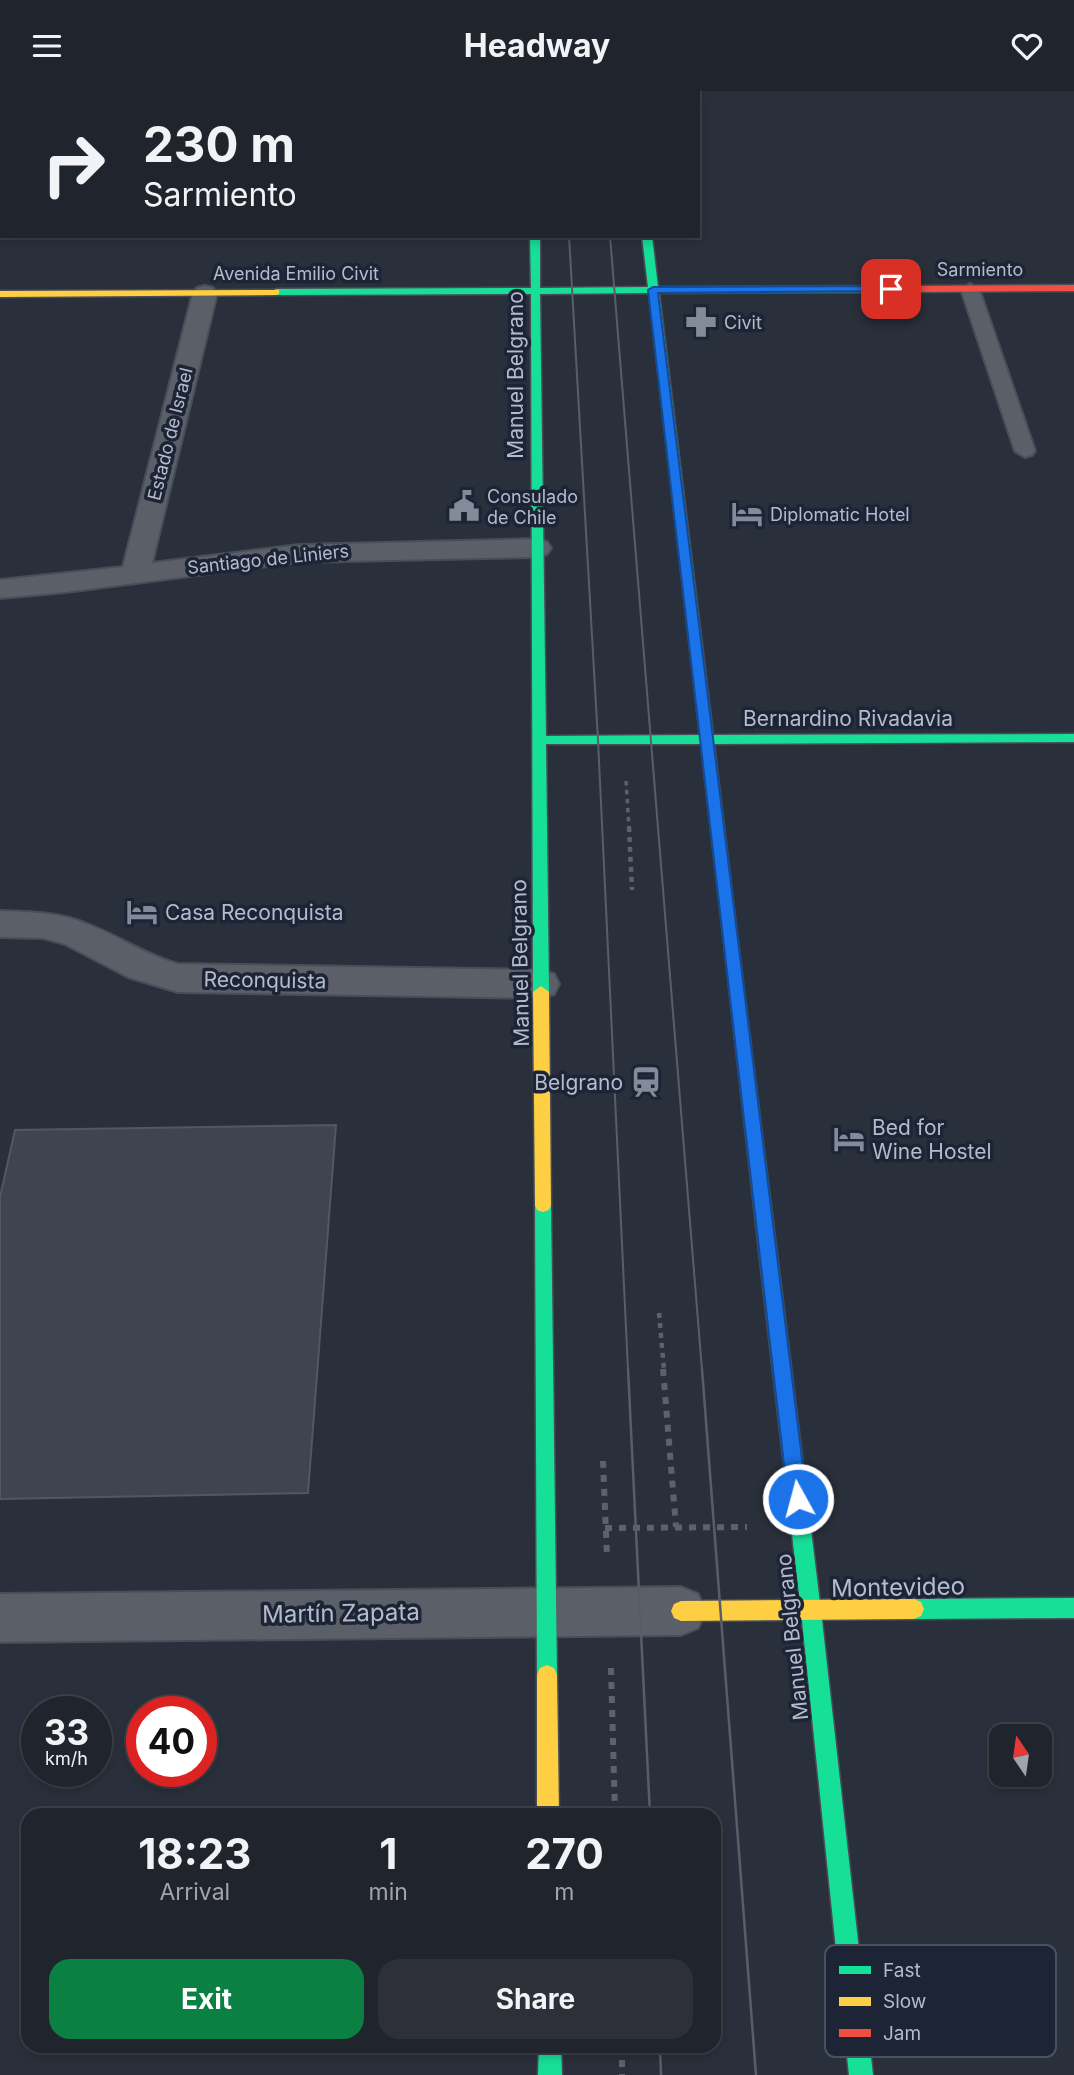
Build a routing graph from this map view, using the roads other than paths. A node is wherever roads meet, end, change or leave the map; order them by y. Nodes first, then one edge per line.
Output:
1 (534, 238) edge
2 (646, 238) edge
3 (1074, 288) edge
4 (970, 289) junction
5 (653, 290) junction
6 (535, 291) junction
7 (593, 291) joint
8 (205, 293) junction
9 (0, 294) edge
10 (1025, 451) dead end
11 (537, 548) junction
12 (135, 575) junction
13 (0, 589) edge
14 (1074, 738) edge
15 (539, 740) junction
16 (707, 740) junction
17 (0, 924) edge
18 (541, 983) junction
19 (1074, 1608) edge
20 (546, 1611) junction
21 (681, 1611) joint
22 (811, 1611) junction
23 (0, 1618) edge
24 (548, 1808) edge
25 (847, 1945) edge
26 (550, 2053) edge
27 (859, 2057) edge
28 (550, 2075) edge
29 (861, 2075) edge

1 - 6 street, Manuel Belgrano
2 - 5 street, Manuel Belgrano
3 - 4 street, Sarmiento
4 - 5 street, Sarmiento
4 - 10 lane
5 - 7 street, Sarmiento
5 - 16 street, Manuel Belgrano
6 - 7 street, Avenida Emilio Civit
6 - 8 street, Avenida Emilio Civit
6 - 11 street, Manuel Belgrano
8 - 9 street, Avenida Emilio Civit
8 - 12 street, Estado de Israel
11 - 12 street, Santiago de Liniers
11 - 15 street, Manuel Belgrano
12 - 13 street, Santiago de Liniers
14 - 16 street, Bernardino Rivadavia
15 - 16 street, Bernardino Rivadavia
15 - 18 street, Manuel Belgrano
16 - 22 street, Manuel Belgrano
17 - 18 street, Reconquista
18 - 20 street, Manuel Belgrano
19 - 22 street, Montevideo
20 - 21 street, Martín Zapata
20 - 23 street, Martín Zapata
20 - 24 street, Manuel Belgrano
21 - 22 street, Montevideo
22 - 25 street, Manuel Belgrano
26 - 28 street
27 - 29 street, Manuel Belgrano

